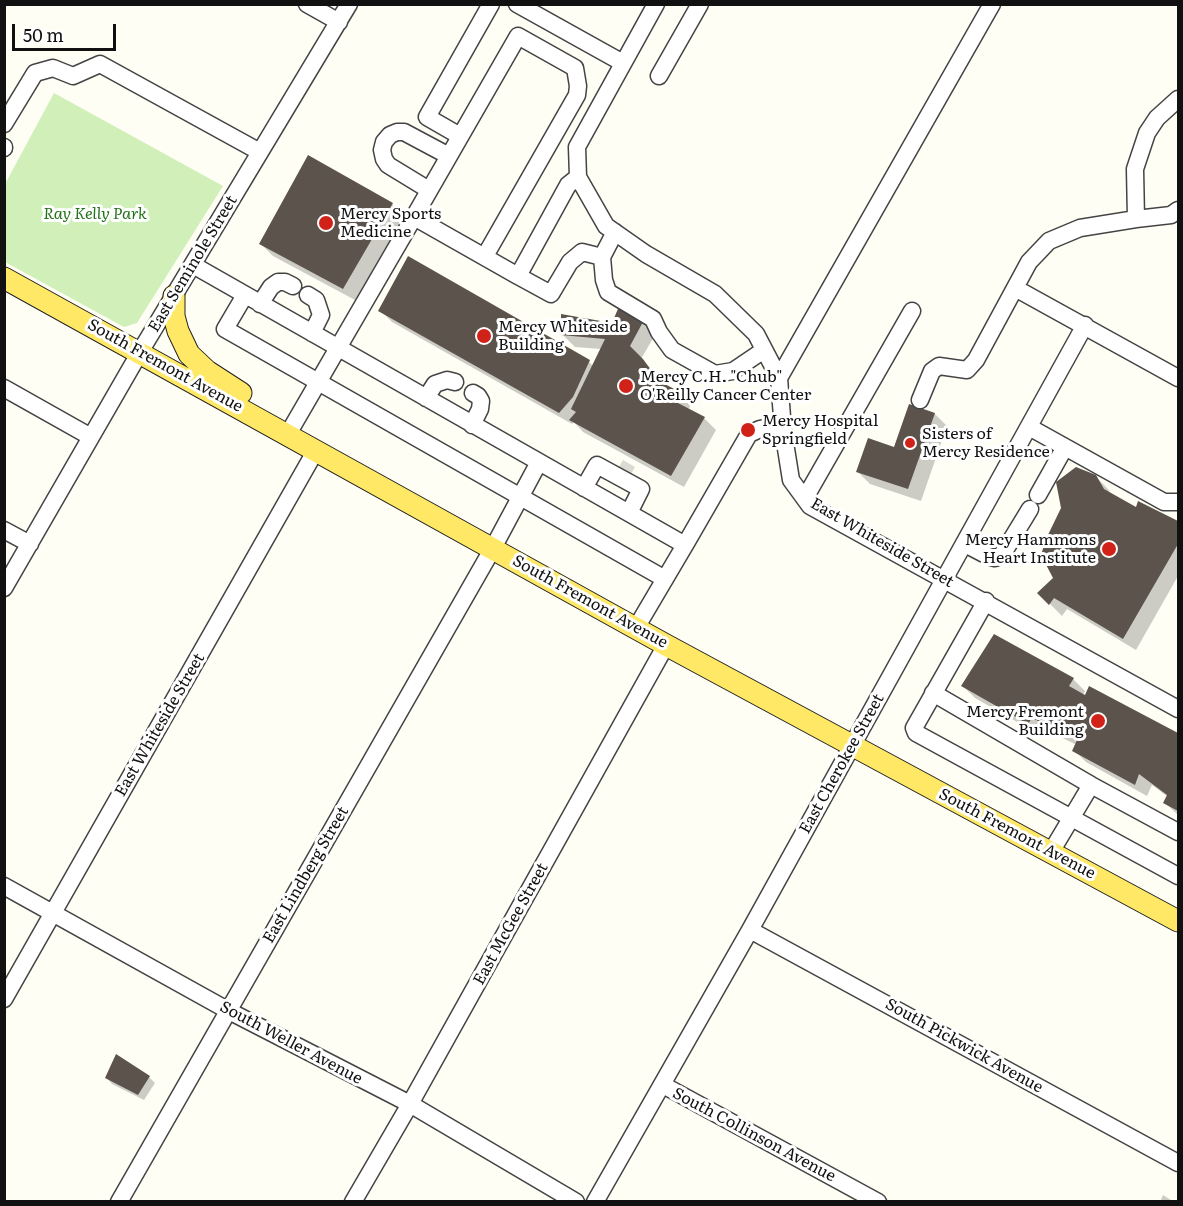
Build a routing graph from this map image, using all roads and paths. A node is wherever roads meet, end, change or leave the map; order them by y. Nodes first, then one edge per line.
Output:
1 (307, 4) edge
2 (349, 4) edge
3 (491, 4) edge
4 (656, 4) edge
5 (700, 4) edge
6 (992, 4) edge
7 (524, 9) edge
8 (339, 22) junction
9 (518, 36) junction
10 (623, 63) junction
11 (660, 76) dead end
12 (1179, 99) edge
13 (4, 124) edge
14 (555, 134) junction
15 (460, 136) junction
16 (577, 147) junction
17 (260, 152) junction
18 (449, 156) junction
19 (578, 177) junction
20 (429, 190) junction
21 (1179, 210) edge
22 (414, 217) junction
23 (1136, 219) junction
24 (615, 232) junction
25 (485, 256) junction
26 (602, 257) junction
27 (193, 265) junction
28 (518, 276) junction
29 (4, 278) edge
30 (293, 286) dead end
31 (1015, 288) junction
32 (245, 295) junction
33 (308, 295) dead end
34 (174, 296) junction
35 (260, 304) junction
36 (912, 311) dead end
37 (1085, 325) junction
38 (312, 333) junction
39 (337, 347) junction
40 (764, 350) junction
41 (140, 352) junction
42 (779, 378) junction
43 (1179, 378) edge
44 (318, 382) junction
45 (455, 382) dead end
46 (4, 388) edge
47 (473, 393) dead end
48 (426, 398) junction
49 (920, 400) dead end
50 (783, 424) junction
51 (472, 425) junction
52 (1029, 427) junction
53 (288, 434) junction
54 (91, 437) junction
55 (1065, 447) junction
56 (316, 450) junction
57 (539, 462) junction
58 (597, 465) junction
59 (584, 488) junction
60 (641, 489) junction
61 (520, 496) junction
62 (805, 498) junction
63 (1179, 502) edge
64 (628, 513) junction
65 (4, 530) edge
66 (30, 544) junction
67 (965, 544) junction
68 (685, 545) junction
69 (493, 548) junction
70 (665, 579) junction
71 (946, 579) junction
72 (4, 588) edge
73 (986, 601) junction
74 (636, 628) junction
75 (666, 645) junction
76 (933, 693) junction
77 (1179, 709) edge
78 (853, 745) junction
79 (1091, 784) junction
80 (1071, 818) junction
81 (1179, 832) edge
82 (1051, 852) junction
83 (1179, 876) edge
84 (4, 886) edge
85 (53, 913) junction
86 (1179, 921) edge
87 (750, 930) junction
88 (4, 999) edge
89 (229, 1011) junction
90 (663, 1085) junction
91 (410, 1104) junction
92 (1179, 1163) edge
93 (120, 1202) edge
94 (353, 1202) edge
95 (576, 1202) edge
96 (595, 1202) edge
97 (878, 1202) edge

1 - 8 street
2 - 8 street, East Seminole Street
3 - 15 street
4 - 10 street
5 - 11 street
6 - 42 street
7 - 9 street
7 - 10 street
8 - 17 street, East Seminole Street
9 - 14 street
9 - 15 street
10 - 16 street
12 - 23 street
13 - 17 street
14 - 16 street
14 - 25 street
15 - 18 street
16 - 19 street, East Whiteside Street
17 - 27 street, East Seminole Street
18 - 20 street
18 - 20 street
19 - 24 street, East Whiteside Street
19 - 28 street
20 - 22 street
21 - 23 street
22 - 25 street
22 - 39 street
23 - 31 street
24 - 26 street
24 - 40 street, East Whiteside Street
25 - 28 street
26 - 28 street
26 - 40 street
27 - 32 street
27 - 34 street, East Seminole Street
29 - 41 main road, South Fremont Avenue
30 - 35 street
31 - 37 street
31 - 49 street
32 - 35 street
32 - 44 street
33 - 38 street
34 - 41 street, East Seminole Street
34 - 53 main road
35 - 38 street
36 - 62 street
37 - 43 street
37 - 52 street, East Cherokee Street
38 - 39 street
39 - 44 street
39 - 48 street
40 - 42 street, East Whiteside Street
41 - 53 main road, South Fremont Avenue
41 - 54 street, East Seminole Street
42 - 50 street, East Whiteside Street
44 - 53 street
44 - 61 street
45 - 48 street
46 - 54 street
47 - 51 street
48 - 51 street
50 - 62 street, East Whiteside Street
50 - 68 street
51 - 57 street
52 - 55 street
52 - 67 street, East Cherokee Street
53 - 56 main road, South Fremont Avenue
54 - 66 street, East Seminole Street
55 - 63 street
55 - 67 street
56 - 69 main road, South Fremont Avenue
56 - 85 street, East Whiteside Street
57 - 59 street
57 - 61 street, East Lindberg Street
58 - 59 street
58 - 60 street
58 - 60 street
59 - 64 street
60 - 64 street
61 - 69 street, East Lindberg Street
61 - 70 street
62 - 71 street, East Whiteside Street
64 - 68 street
65 - 66 street
66 - 72 street, East Seminole Street
67 - 71 street, East Cherokee Street
68 - 70 street
69 - 74 main road, South Fremont Avenue
69 - 89 street, East Lindberg Street
70 - 74 street
71 - 73 street, East Whiteside Street
71 - 78 street, East Cherokee Street
73 - 76 street
73 - 77 street, East Whiteside Street
74 - 75 main road, South Fremont Avenue
75 - 78 main road, South Fremont Avenue
75 - 91 street, East McGee Street
76 - 79 street
76 - 80 street
78 - 82 main road, South Fremont Avenue
78 - 87 street, East Cherokee Street
79 - 80 street
79 - 81 street
80 - 82 street
80 - 83 street
82 - 86 main road, South Fremont Avenue
84 - 85 street, South Weller Avenue
85 - 88 street, East Whiteside Street
85 - 89 street, South Weller Avenue
87 - 90 street, East Cherokee Street
87 - 92 street, South Pickwick Avenue
89 - 91 street, South Weller Avenue
89 - 93 street, East Lindberg Street
90 - 96 street, East Cherokee Street
90 - 97 street, South Collinson Avenue
91 - 94 street, East McGee Street
91 - 95 street, South Weller Avenue

